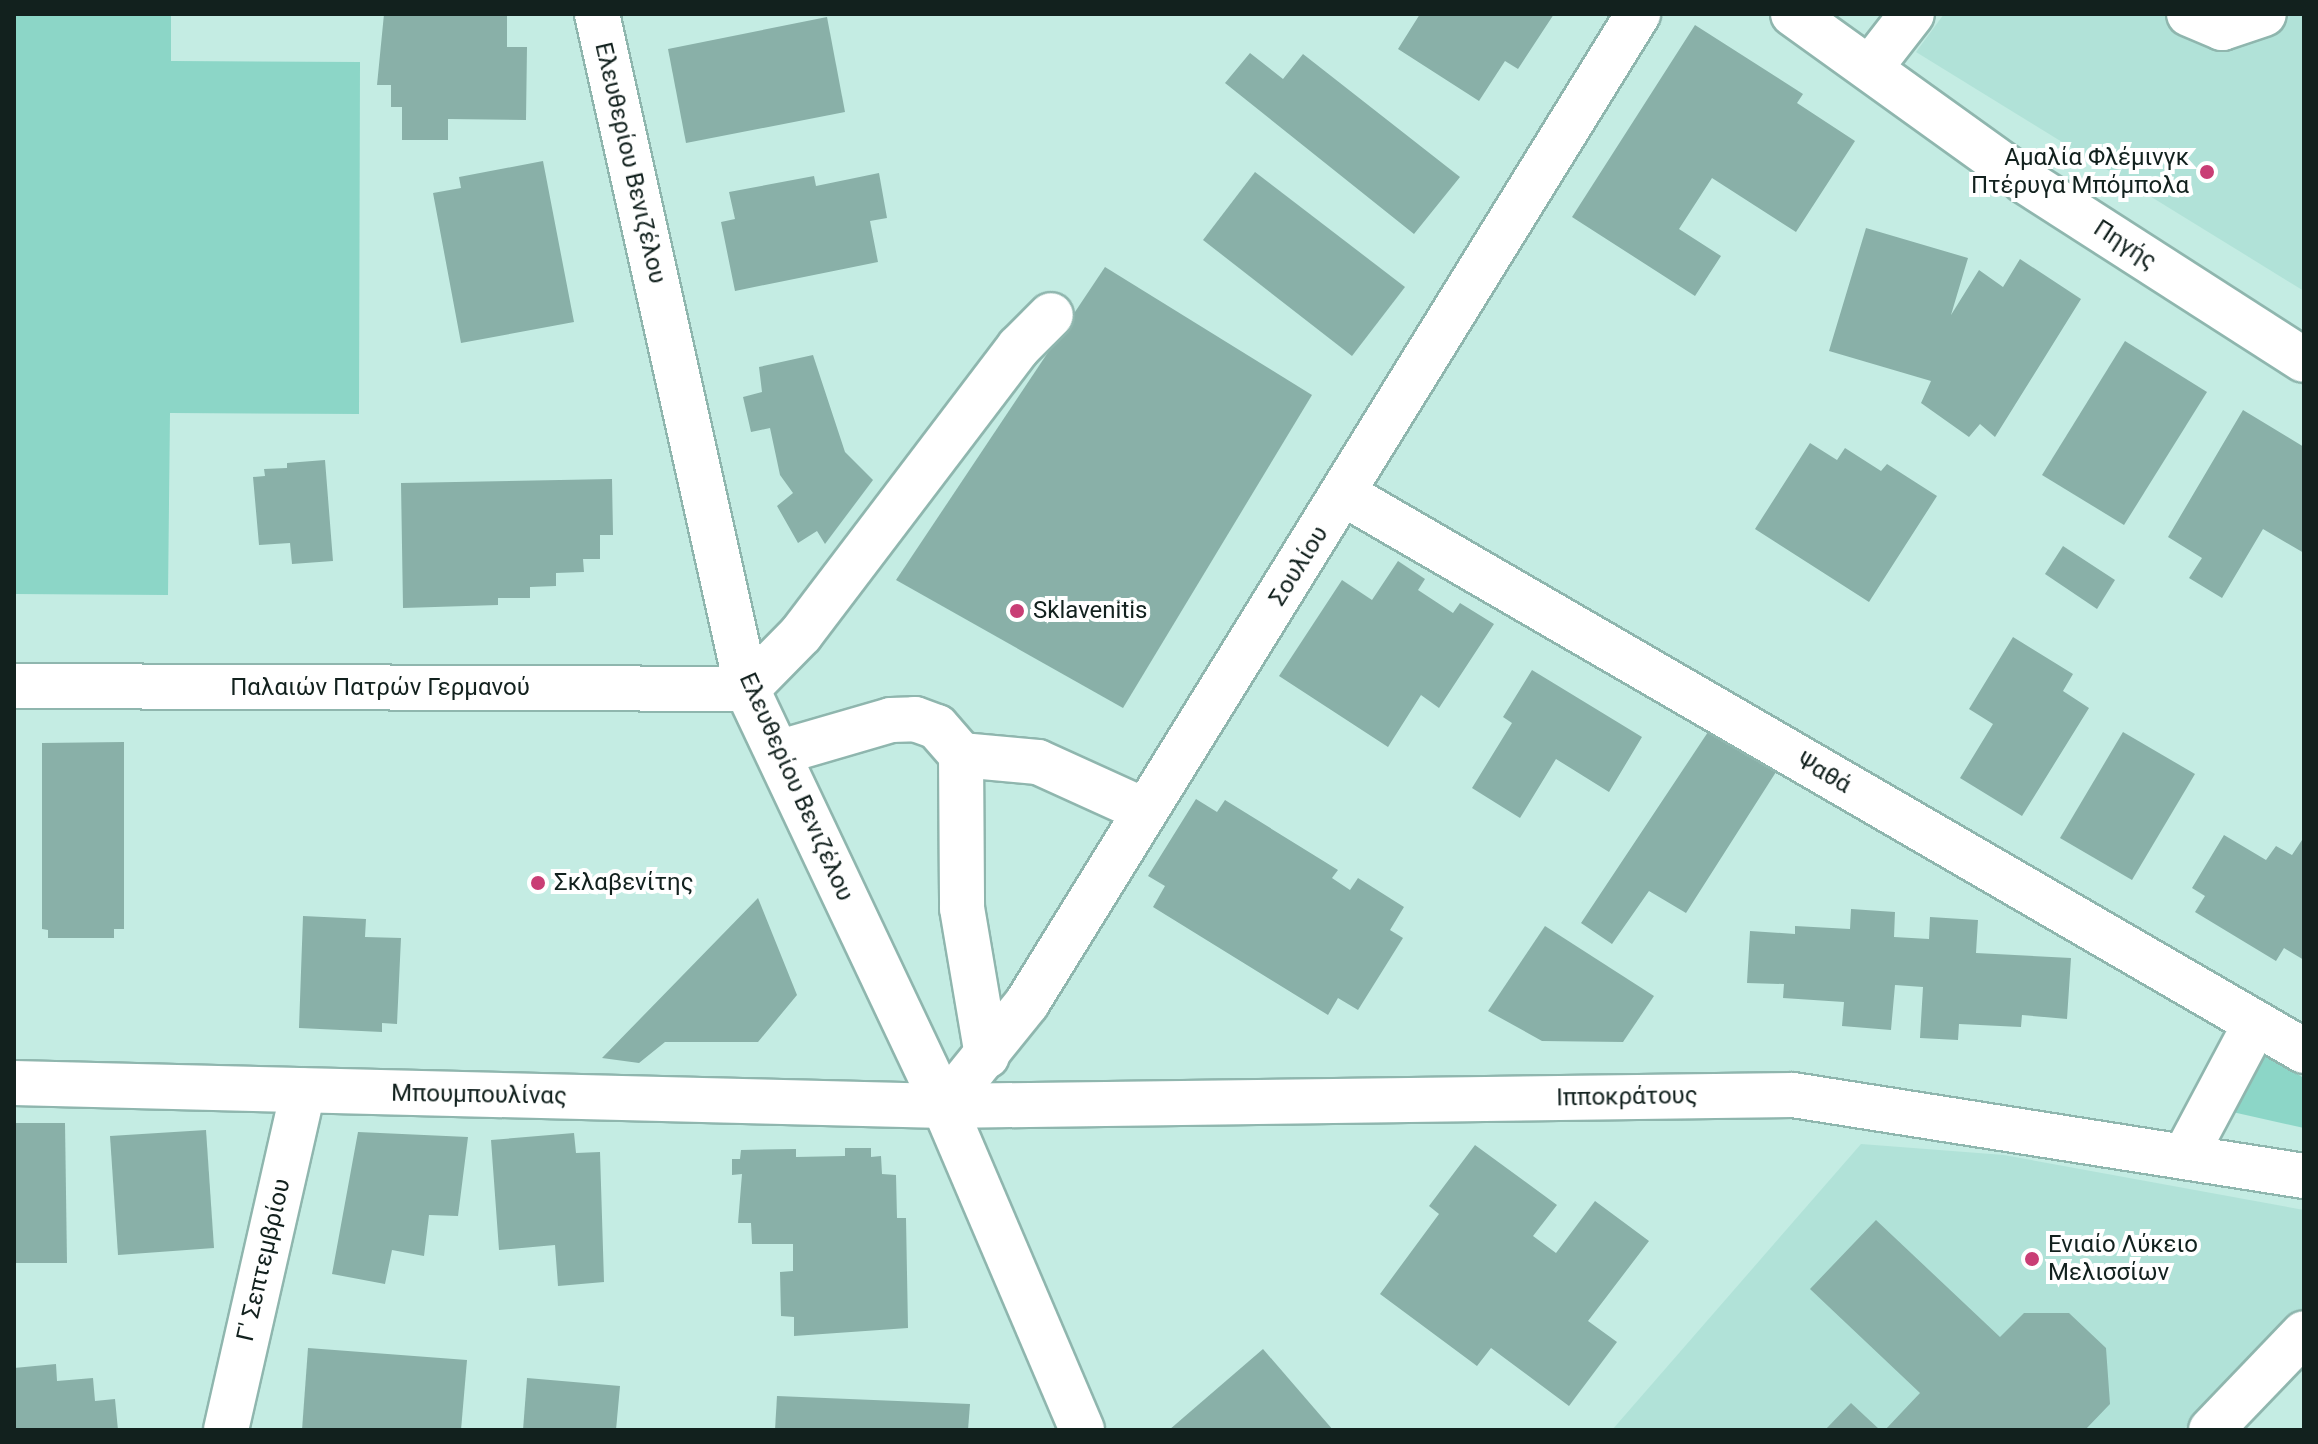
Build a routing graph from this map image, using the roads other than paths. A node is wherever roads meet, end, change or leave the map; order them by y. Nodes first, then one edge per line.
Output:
1 (597, 14) edge
2 (1638, 14) edge
3 (1793, 14) edge
4 (1912, 14) edge
5 (2189, 14) edge
6 (2264, 14) edge
7 (1870, 68) junction
8 (1051, 315) dead end
9 (2304, 360) edge
10 (1344, 494) junction
11 (14, 686) edge
12 (747, 689) junction
13 (781, 752) junction
14 (961, 755) junction
15 (1144, 810) junction
16 (2255, 1024) junction
17 (2304, 1051) edge
18 (987, 1056) junction
19 (14, 1083) edge
20 (303, 1091) junction
21 (944, 1106) junction
22 (2186, 1154) junction
23 (2304, 1176) edge
24 (2304, 1333) edge
25 (2224, 1426) edge
26 (226, 1430) edge
27 (1082, 1430) edge

1 - 12 street, Ελευθερίου Βενιζέλου
2 - 10 street, Σουλίου
3 - 7 street, Πηγής
4 - 7 street
5 - 6 street
7 - 9 street, Πηγής
8 - 12 street
10 - 15 street, Σουλίου
10 - 16 street, Ψαθά
11 - 12 street, Παλαιών Πατρών Γερμανού
12 - 13 street, Ελευθερίου Βενιζέλου
13 - 14 street
13 - 21 street, Ελευθερίου Βενιζέλου
14 - 15 street
14 - 18 street
15 - 18 street, Σουλίου
16 - 17 street, Ψαθά
16 - 22 street
18 - 21 street, Σουλίου
19 - 20 street, Μπουμπουλίνας
20 - 21 street, Μπουμπουλίνας
20 - 26 street, Γ' Σεπτεμβρίου
21 - 22 street, Ιπποκράτους
21 - 27 street, Ελευθερίου Βενιζέλου
22 - 23 street, Ιπποκράτους
24 - 25 street

